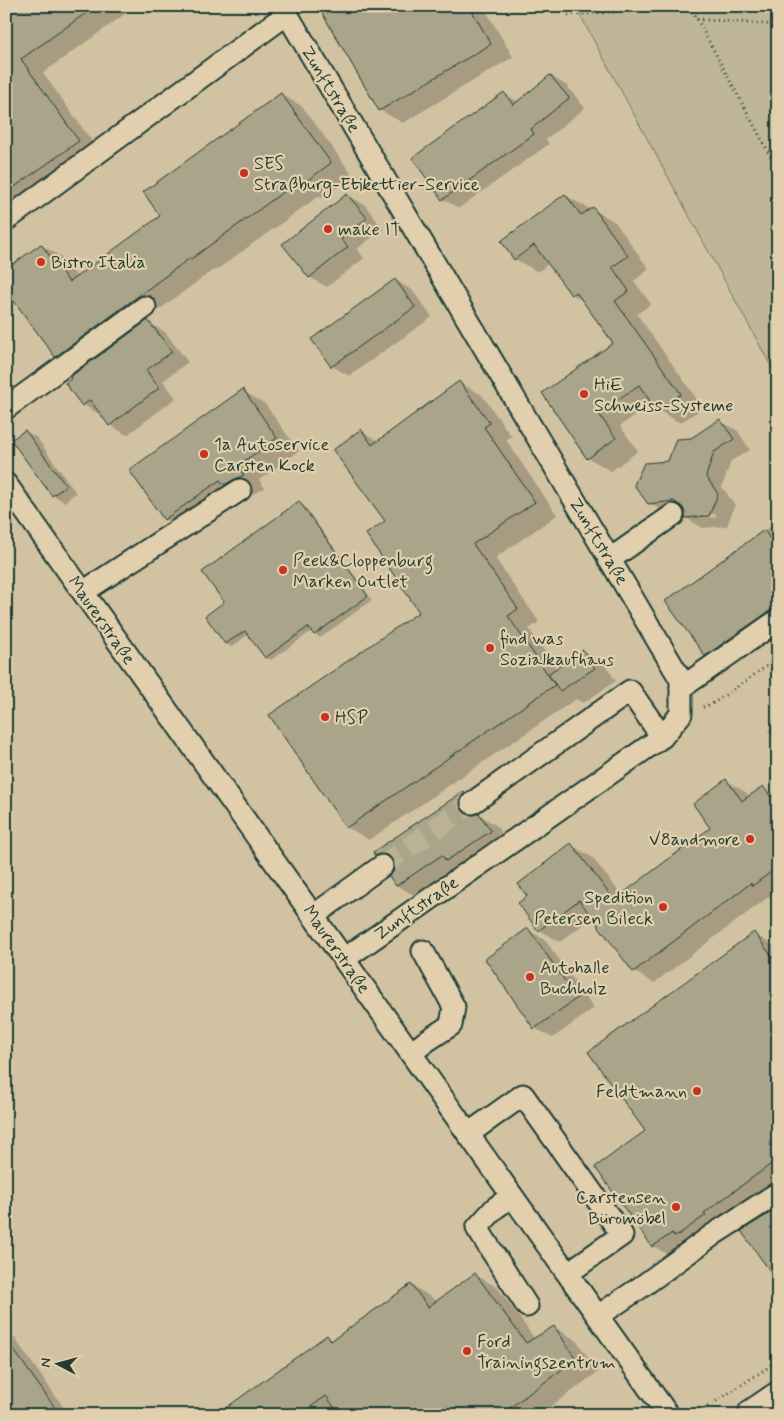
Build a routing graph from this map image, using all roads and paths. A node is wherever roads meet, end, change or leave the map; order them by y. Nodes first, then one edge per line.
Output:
1 (564, 6) edge
2 (689, 6) edge
3 (284, 10) edge
4 (697, 19) junction
5 (778, 25) edge
6 (778, 170) edge
7 (6, 220) edge
8 (145, 308) dead end
9 (6, 408) edge
10 (6, 484) edge
11 (240, 490) dead end
12 (673, 515) dead end
13 (610, 560) junction
14 (83, 592) junction
15 (778, 620) edge
16 (778, 658) edge
17 (681, 688) junction
18 (681, 714) junction
19 (662, 738) junction
20 (472, 803) tunnel mouth
21 (382, 866) tunnel mouth
22 (313, 916) junction
23 (423, 951) dead end
24 (344, 958) junction
25 (411, 1053) junction
26 (468, 1134) junction
27 (778, 1193) edge
28 (512, 1196) junction
29 (568, 1274) junction
30 (527, 1306) dead end
31 (598, 1316) junction
32 (778, 1361) edge
33 (778, 1392) edge
34 (668, 1415) edge
35 (695, 1415) edge
36 (753, 1415) edge

1 - 2 path
2 - 4 path
3 - 7 street, Zunftstraße
3 - 13 street, Zunftstraße
4 - 5 path
4 - 6 path
8 - 9 street
10 - 14 street, Maurerstraße
11 - 14 street
12 - 13 street
13 - 17 street, Zunftstraße
14 - 22 street, Maurerstraße
15 - 17 street
16 - 18 path
17 - 18 street, Zunftstraße
18 - 19 street, Zunftstraße
19 - 20 street
19 - 24 street, Zunftstraße
21 - 22 street
22 - 24 street, Maurerstraße
23 - 25 street
24 - 25 street, Maurerstraße
25 - 26 street, Maurerstraße
26 - 28 street, Maurerstraße
26 - 29 street
27 - 31 street
28 - 29 street, Maurerstraße
28 - 30 street
29 - 31 street, Maurerstraße
31 - 34 street, Maurerstraße
32 - 35 path
33 - 36 street

